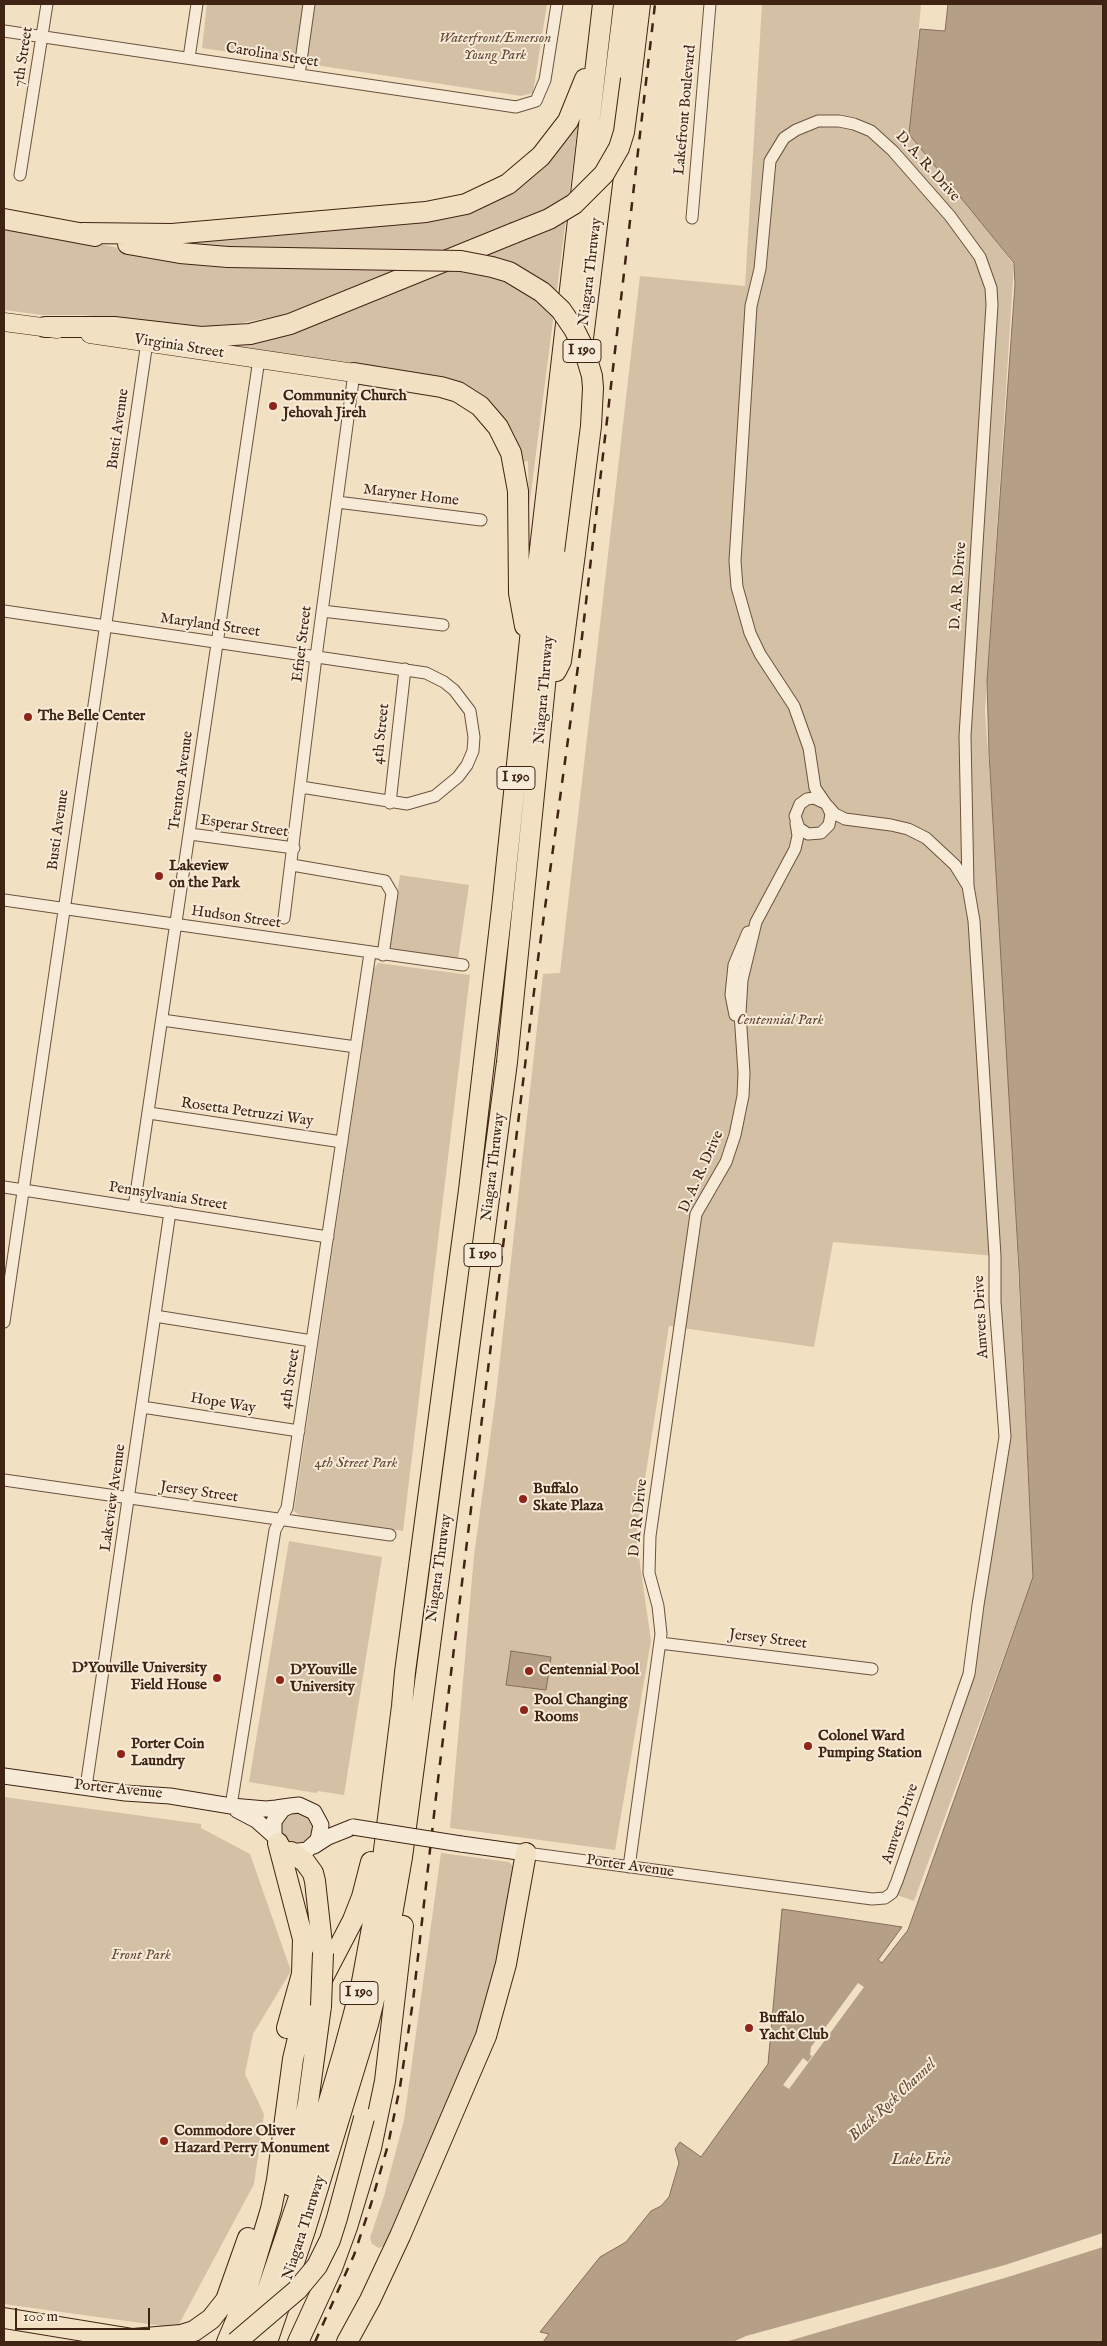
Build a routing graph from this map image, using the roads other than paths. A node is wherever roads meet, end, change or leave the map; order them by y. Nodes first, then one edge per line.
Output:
1 (47, 4) edge
2 (197, 4) edge
3 (308, 4) edge
4 (558, 4) edge
5 (603, 4) edge
6 (624, 4) edge
7 (640, 4) edge
8 (710, 4) edge
9 (600, 30) junction
10 (4, 31) edge
11 (42, 37) junction
12 (189, 58) junction
13 (299, 75) junction
14 (20, 175) dead end
15 (692, 218) dead end
16 (4, 219) edge
17 (82, 233) junction
18 (4, 322) edge
19 (45, 327) junction
20 (147, 342) junction
21 (259, 359) junction
22 (354, 373) junction
23 (337, 502) junction
24 (481, 520) dead end
25 (4, 611) edge
26 (322, 611) junction
27 (443, 624) dead end
28 (106, 626) junction
29 (218, 642) junction
30 (529, 647) junction
31 (316, 657) junction
32 (409, 670) junction
33 (544, 699) junction
34 (813, 782) junction
35 (300, 788) junction
36 (390, 803) junction
37 (800, 804) junction
38 (826, 804) junction
39 (795, 819) junction
40 (845, 819) junction
41 (823, 832) junction
42 (190, 834) junction
43 (294, 848) junction
44 (795, 850) junction
45 (292, 865) junction
46 (968, 886) junction
47 (4, 900) edge
48 (63, 909) junction
49 (284, 918) dead end
50 (175, 924) junction
51 (370, 953) junction
52 (384, 955) junction
53 (463, 965) dead end
54 (162, 1020) junction
55 (356, 1047) junction
56 (149, 1113) junction
57 (342, 1142) junction
58 (4, 1187) edge
59 (22, 1190) junction
60 (134, 1207) junction
61 (170, 1212) junction
62 (694, 1231) joint
63 (328, 1237) junction
64 (155, 1316) junction
65 (4, 1322) edge
66 (312, 1340) junction
67 (142, 1407) junction
68 (299, 1431) junction
69 (4, 1480) edge
70 (130, 1498) junction
71 (280, 1520) junction
72 (390, 1536) dead end
73 (660, 1643) junction
74 (872, 1668) dead end
75 (405, 1672) junction
76 (4, 1776) edge
77 (86, 1787) junction
78 (231, 1806) junction
79 (290, 1806) junction
80 (314, 1812) junction
81 (353, 1827) junction
82 (281, 1844) junction
83 (314, 1846) junction
84 (526, 1853) junction
85 (402, 1857) junction
86 (629, 1867) junction
87 (897, 1881) joint
88 (388, 2050) junction
89 (274, 2271) junction
90 (250, 2276) junction
91 (4, 2318) edge
92 (142, 2341) edge
93 (197, 2342) edge
94 (227, 2342) edge
95 (236, 2342) edge
96 (249, 2342) edge
97 (267, 2342) edge
98 (298, 2342) edge
99 (348, 2342) edge

1 - 11 street, 7th Street
2 - 12 street
3 - 13 street
4 - 13 street, Carolina Street
5 - 9 highway, Niagara Thruway / I 190
6 - 33 highway, Niagara Thruway / I 190
7 - 19 highway, bridge
8 - 15 street, Lakefront Boulevard
9 - 17 highway
9 - 30 highway, Niagara Thruway / I 190
10 - 11 street, Carolina Street
11 - 12 street, Carolina Street
11 - 14 street, 7th Street
12 - 13 street, Carolina Street
16 - 17 highway
17 - 33 highway, bridge
18 - 19 main road, Virginia Street
19 - 20 main road, Virginia Street
20 - 21 main road, Virginia Street
20 - 28 street, Busti Avenue
21 - 22 main road, Virginia Street
21 - 29 street, Trenton Avenue
22 - 23 street, Efner Street
22 - 30 highway
23 - 24 street, Maryner Home
23 - 26 street, Efner Street
25 - 28 street, Maryland Street
26 - 27 street
26 - 31 street, Efner Street
28 - 29 street, Maryland Street
28 - 48 street, Busti Avenue
29 - 31 street, Maryland Street
29 - 42 street, Trenton Avenue
30 - 75 highway, Niagara Thruway / I 190
31 - 32 street, Maryland Street
31 - 35 street, Efner Street
32 - 36 street, 4th Street
32 - 36 street, Maryland Street
33 - 85 highway, Niagara Thruway / I 190
34 - 37 street
34 - 38 street, D. A. R. Drive
34 - 46 street, D. A. R. Drive
35 - 36 street, Maryland Street
35 - 43 street, Efner Street
37 - 38 street
37 - 39 street
38 - 40 street
38 - 41 street
39 - 41 street
39 - 44 street, D. A. R. Drive
40 - 41 street, D. A. R. Drive
40 - 46 street, Amvets Drive
41 - 44 street, D. A. R. Drive
42 - 43 street, Esperar Street
42 - 50 street, Trenton Avenue
43 - 45 street, Efner Street
44 - 62 street, D. A. R. Drive
45 - 49 street, Efner Street
45 - 52 street
46 - 87 street, Amvets Drive
47 - 48 street, Hudson Street
48 - 50 street, Hudson Street
48 - 59 street, Busti Avenue
50 - 51 street, Hudson Street
50 - 54 street, Trenton Avenue
51 - 52 street, Hudson Street
51 - 55 street, 4th Street
52 - 53 street, Hudson Street
54 - 55 street
54 - 56 street, Trenton Avenue
55 - 57 street, 4th Street
56 - 57 street, Rosetta Petruzzi Way
56 - 60 street, Trenton Avenue
57 - 63 street, 4th Street
58 - 59 street, Pennsylvania Street
59 - 60 street, Pennsylvania Street
59 - 65 street, Busti Avenue
60 - 61 street, Pennsylvania Street
61 - 63 street, Pennsylvania Street
61 - 64 street, Lakeview Avenue
62 - 73 street, D A R Drive
63 - 66 street, 4th Street
64 - 66 street
64 - 67 street, Lakeview Avenue
66 - 68 street, 4th Street
67 - 68 street, Hope Way
67 - 70 street, Lakeview Avenue
68 - 71 street, 4th Street
69 - 70 street, Jersey Street
70 - 71 street, Jersey Street
70 - 77 street, Lakeview Avenue
71 - 72 street, Jersey Street
71 - 78 street, 4th Street
73 - 74 street, Jersey Street
73 - 86 street, D A R Drive
75 - 89 highway, Niagara Thruway / I 190
75 - 90 highway
76 - 77 street, Porter Avenue
77 - 78 street, Porter Avenue
78 - 79 street, Porter Avenue
78 - 82 street, Porter Avenue
79 - 80 street, Porter Avenue
79 - 82 street
80 - 81 street, Porter Avenue
80 - 83 street
81 - 83 street
81 - 84 street, Porter Avenue, bridge
82 - 83 street
82 - 89 highway, bridge
82 - 92 highway
84 - 86 street, Porter Avenue
84 - 99 highway
85 - 88 highway
85 - 97 highway, Niagara Thruway / I 190
86 - 87 street, Porter Avenue
88 - 95 highway, bridge
88 - 98 highway
89 - 96 highway, Niagara Thruway / I 190
90 - 93 highway
90 - 94 highway
91 - 92 highway

